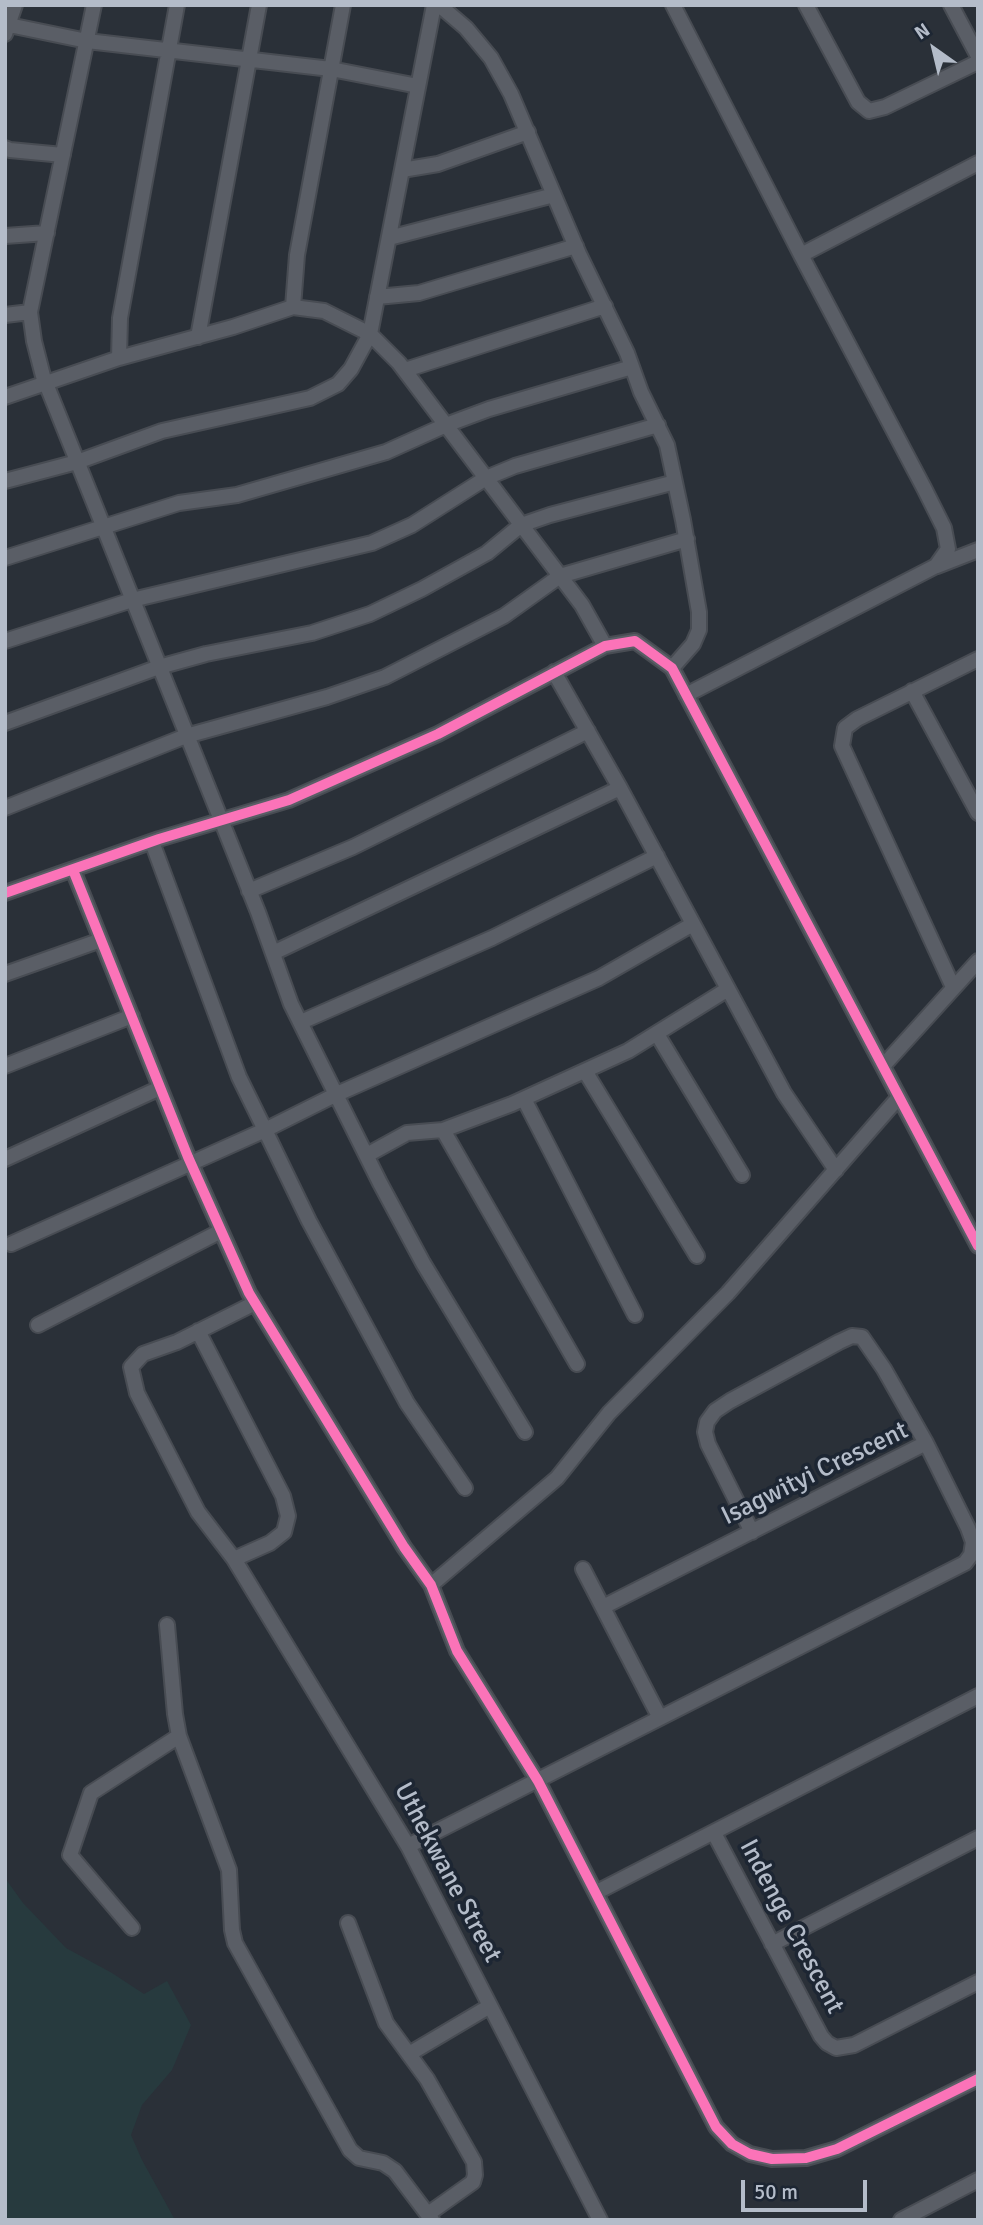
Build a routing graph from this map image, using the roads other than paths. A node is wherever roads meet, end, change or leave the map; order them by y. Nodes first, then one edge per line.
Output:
1 (15, 5) edge
2 (94, 5) edge
3 (177, 5) edge
4 (259, 5) edge
5 (343, 5) edge
6 (436, 5) edge
7 (673, 5) edge
8 (806, 5) edge
9 (951, 5) edge
10 (7, 29) edge
11 (86, 41) junction
12 (168, 51) junction
13 (978, 56) edge
14 (249, 60) junction
15 (978, 62) edge
16 (331, 69) junction
17 (418, 86) junction
18 (528, 132) junction
19 (5, 148) edge
20 (63, 155) junction
21 (978, 163) edge
22 (402, 170) junction
23 (554, 195) junction
24 (47, 233) junction
25 (5, 236) edge
26 (389, 237) junction
27 (576, 246) junction
28 (801, 255) junction
29 (377, 297) junction
30 (605, 306) junction
31 (293, 307) junction
32 (30, 312) junction
33 (5, 315) edge
34 (370, 334) junction
35 (198, 337) junction
36 (119, 358) junction
37 (632, 367) junction
38 (405, 370) junction
39 (46, 384) junction
40 (5, 397) edge
41 (446, 425) junction
42 (658, 425) junction
43 (77, 462) junction
44 (486, 478) junction
45 (5, 481) edge
46 (675, 482) junction
47 (522, 525) junction
48 (103, 528) junction
49 (687, 540) junction
50 (978, 550) edge
51 (5, 558) edge
52 (936, 566) junction
53 (560, 576) junction
54 (132, 600) junction
55 (5, 641) edge
56 (605, 646) junction
57 (978, 659) edge
58 (159, 667) junction
59 (672, 668) junction
60 (554, 672) junction
61 (912, 691) junction
62 (686, 695) junction
63 (5, 723) edge
64 (588, 731) junction
65 (186, 736) junction
66 (620, 788) junction
67 (5, 808) edge
68 (978, 813) edge
69 (220, 820) junction
70 (152, 842) junction
71 (657, 856) junction
72 (73, 870) junction
73 (249, 891) junction
74 (5, 894) edge
75 (693, 924) junction
76 (101, 940) junction
77 (273, 953) junction
78 (978, 961) edge
79 (5, 974) edge
80 (953, 987) junction
81 (728, 989) junction
82 (132, 1016) junction
83 (301, 1022) junction
84 (657, 1034) junction
85 (5, 1066) edge
86 (884, 1066) junction
87 (585, 1071) junction
88 (160, 1088) junction
89 (337, 1094) junction
90 (899, 1097) junction
91 (524, 1099) junction
92 (265, 1130) junction
93 (443, 1130) junction
94 (367, 1155) junction
95 (5, 1160) edge
96 (191, 1164) junction
97 (836, 1170) junction
98 (742, 1175) dead end
99 (221, 1231) junction
100 (11, 1244) dead end
101 (978, 1246) edge
102 (697, 1256) dead end
103 (255, 1303) junction
104 (635, 1315) dead end
105 (38, 1325) dead end
106 (198, 1332) junction
107 (577, 1364) dead end
108 (525, 1432) dead end
109 (926, 1443) junction
110 (465, 1488) dead end
111 (752, 1532) junction
112 (234, 1559) junction
113 (583, 1569) dead end
114 (431, 1585) junction
115 (603, 1607) junction
116 (167, 1625) dead end
117 (978, 1696) edge
118 (660, 1718) junction
119 (179, 1736) junction
120 (538, 1780) junction
121 (714, 1833) junction
122 (978, 1838) edge
123 (408, 1846) junction
124 (597, 1892) junction
125 (348, 1923) dead end
126 (132, 1928) dead end
127 (772, 1944) junction
128 (978, 1982) edge
129 (490, 2006) junction
130 (409, 2054) junction
131 (978, 2079) edge
132 (978, 2180) edge
133 (430, 2217) edge
134 (600, 2220) edge
135 (901, 2220) edge

1 - 10 street
2 - 11 street
3 - 12 street
4 - 14 street
5 - 16 street
6 - 17 street
6 - 18 street
7 - 28 street
8 - 15 street
9 - 13 street
10 - 11 street
11 - 12 street
11 - 20 street
12 - 14 street
12 - 36 street
14 - 16 street
14 - 35 street
16 - 17 street
16 - 31 street
17 - 22 street
18 - 22 street
18 - 23 street
19 - 20 street
20 - 24 street
21 - 28 street
22 - 26 street
23 - 26 street
23 - 27 street
24 - 25 street
24 - 32 street
26 - 29 street
27 - 29 street
27 - 30 street
28 - 52 street
29 - 34 street
30 - 37 street
30 - 38 street
31 - 34 street
31 - 35 street
32 - 33 street
32 - 39 street
34 - 38 street
34 - 43 street
35 - 36 street
36 - 39 street
37 - 41 street
37 - 42 street
38 - 41 street
39 - 40 street
39 - 43 street
41 - 44 street
41 - 48 street
42 - 44 street
42 - 46 street
43 - 45 street
43 - 48 street
44 - 47 street
44 - 54 street
46 - 47 street
46 - 49 street
47 - 53 street
47 - 58 street
48 - 51 street
48 - 54 street
49 - 53 street
49 - 59 street
50 - 52 street
52 - 62 street
53 - 56 street
53 - 65 street
54 - 55 street
54 - 58 street
56 - 59 street
56 - 60 street
57 - 61 street
58 - 63 street
58 - 65 street
59 - 62 street
60 - 64 street
60 - 69 street
61 - 68 street
61 - 80 street
62 - 86 street
64 - 66 street
64 - 73 street
65 - 67 street
65 - 69 street
66 - 71 street
66 - 77 street
69 - 70 street
69 - 73 street
70 - 72 street
70 - 92 street
71 - 75 street
71 - 83 street
72 - 74 street
72 - 76 street
73 - 77 street
75 - 81 street
75 - 89 street
76 - 79 street
76 - 82 street
77 - 83 street
78 - 80 street
80 - 86 street
81 - 84 street
81 - 97 street
82 - 85 street
82 - 88 street
83 - 89 street
84 - 87 street
84 - 98 street
86 - 90 street
87 - 91 street
87 - 102 street
88 - 95 street
88 - 96 street
89 - 92 street
89 - 94 street
90 - 97 street
90 - 101 street
91 - 93 street
91 - 104 street
92 - 96 street
92 - 110 street
93 - 94 street
93 - 107 street
94 - 108 street
96 - 99 street
96 - 100 street
97 - 114 street
99 - 103 street
99 - 105 street
103 - 106 street
103 - 114 street
106 - 112 street
106 - 112 street, Uthekwane Street
109 - 111 street, Isagwityi Crescent
109 - 111 street
109 - 118 street, Isagwityi Crescent
111 - 115 street, Isagwityi Crescent
112 - 123 street, Uthekwane Street
113 - 115 street
114 - 120 street
115 - 118 street
116 - 119 street
117 - 121 street, Indenge Crescent
118 - 120 street, Isagwityi Crescent
119 - 126 street
119 - 133 street
120 - 123 street, Isagwityi Crescent
120 - 124 street
121 - 124 street, Indenge Crescent
121 - 127 street, Indenge Crescent
122 - 127 street
123 - 129 street, Uthekwane Street
124 - 131 street
125 - 130 street
127 - 128 street, Indenge Crescent
129 - 130 street
129 - 134 street, Uthekwane Street
130 - 133 street
132 - 135 street

